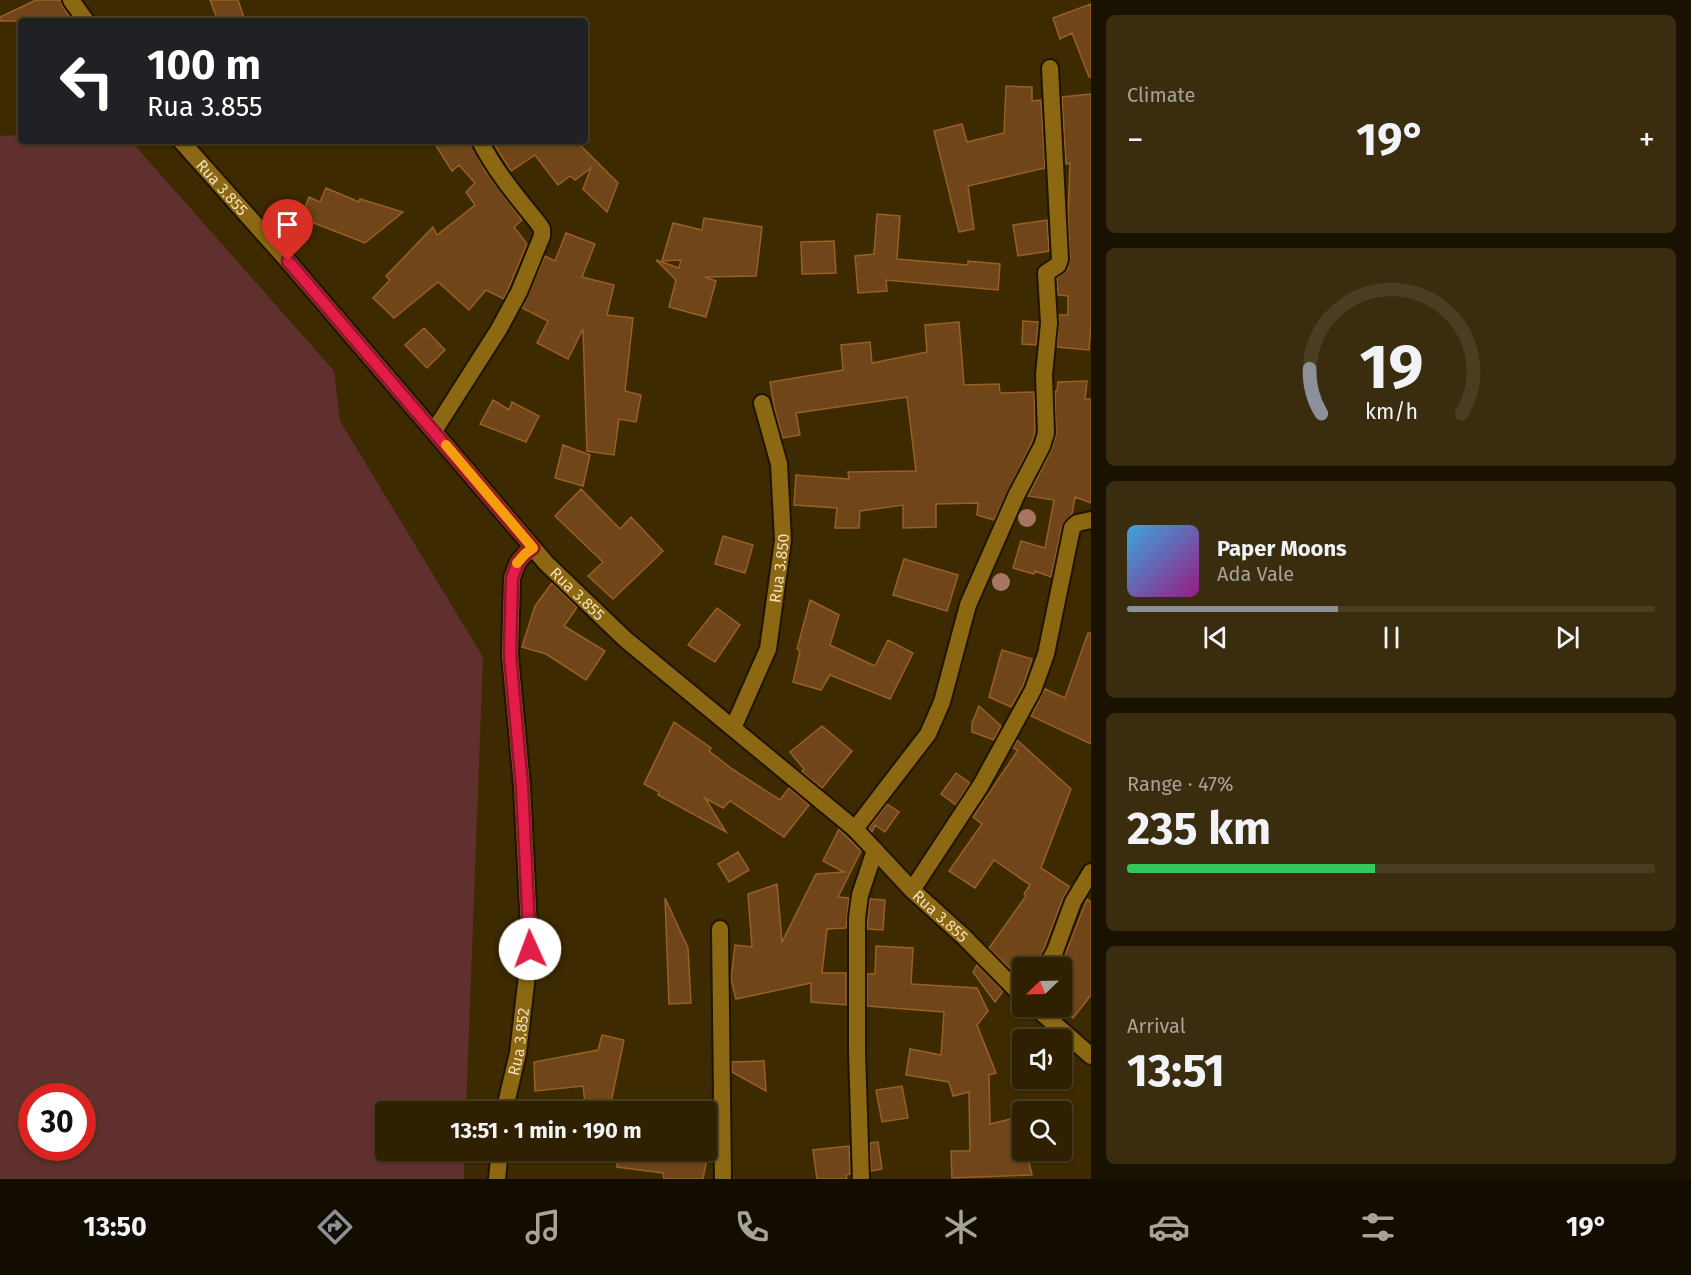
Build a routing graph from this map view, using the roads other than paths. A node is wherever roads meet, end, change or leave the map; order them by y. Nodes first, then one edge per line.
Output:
1 (71, 0) edge
2 (84, 18) edge
3 (1050, 68) dead end
4 (184, 144) edge
5 (481, 144) edge
6 (762, 403) dead end
7 (434, 431) junction
8 (1091, 520) edge
9 (533, 548) junction
10 (733, 728) junction
11 (855, 829) junction
12 (875, 850) junction
13 (1091, 872) edge
14 (912, 890) junction
15 (720, 929) dead end
16 (1051, 957) edge
17 (1012, 986) edge
18 (1047, 1017) edge
19 (1091, 1056) edge
20 (507, 1101) edge
21 (499, 1161) edge
22 (497, 1179) edge
23 (723, 1179) edge
24 (861, 1179) edge

1 - 2 street
3 - 11 street
4 - 7 street, Rua 3.855
5 - 7 street
6 - 10 street, Rua 3.850
7 - 9 street, Rua 3.855
8 - 14 street
9 - 10 street, Rua 3.855
9 - 20 street, Rua 3.852
10 - 11 street, Rua 3.855
11 - 12 street, Rua 3.855
12 - 14 street, Rua 3.855
12 - 24 street
13 - 16 street
14 - 17 street, Rua 3.855
15 - 23 street
18 - 19 street
21 - 22 street

